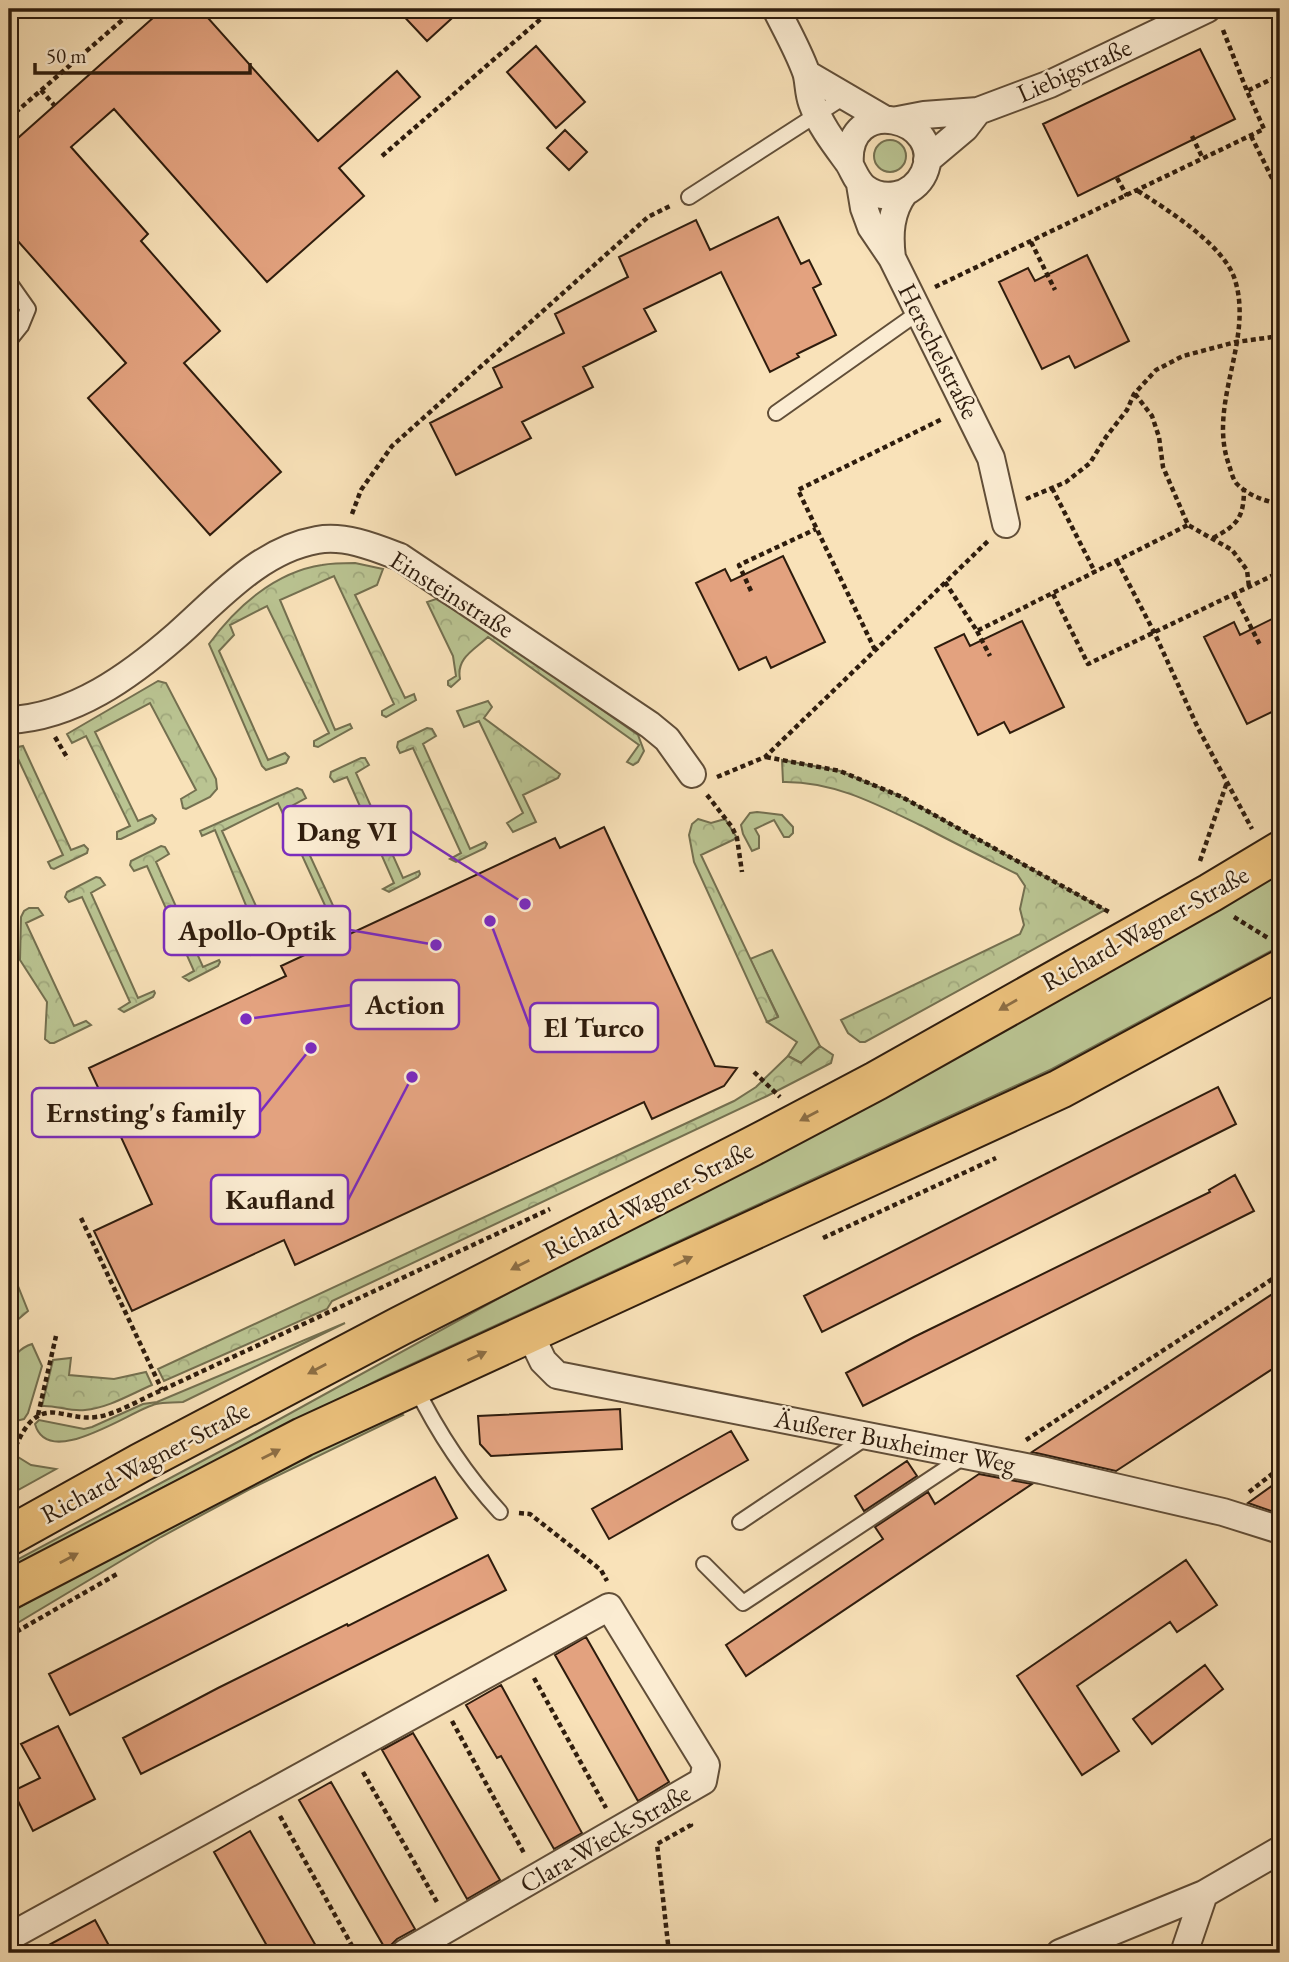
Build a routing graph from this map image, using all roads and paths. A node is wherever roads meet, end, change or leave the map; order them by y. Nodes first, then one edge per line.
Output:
1 (135, 9) edge
2 (558, 9) edge
3 (776, 9) edge
4 (1213, 15) edge
5 (807, 74) junction
6 (1280, 75) edge
7 (41, 90) junction
8 (1247, 91) junction
9 (844, 97) junction
10 (54, 105) dead end
11 (978, 111) junction
12 (817, 115) junction
13 (9, 118) edge
14 (891, 119) junction
15 (1251, 135) junction
16 (1192, 136) dead end
17 (382, 156) dead end
18 (1203, 159) junction
19 (927, 160) junction
20 (855, 174) junction
21 (1117, 178) dead end
22 (1138, 191) junction
23 (905, 192) junction
24 (1280, 194) edge
25 (1127, 196) junction
26 (689, 197) joint
27 (1031, 242) junction
28 (892, 258) junction
29 (9, 282) edge
30 (1055, 290) dead end
31 (915, 305) junction
32 (1280, 336) edge
33 (9, 341) edge
34 (1236, 342) junction
35 (1134, 394) junction
36 (967, 407) junction
37 (776, 413) dead end
38 (1052, 488) junction
39 (1244, 488) junction
40 (1280, 504) edge
41 (1004, 516) junction
42 (1188, 525) junction
43 (816, 529) junction
44 (1213, 539) junction
45 (342, 541) junction
46 (1116, 561) junction
47 (1095, 572) junction
48 (1280, 572) edge
49 (945, 582) junction
50 (1249, 588) junction
51 (751, 591) dead end
52 (1053, 594) junction
53 (1234, 594) junction
54 (977, 631) junction
55 (1154, 632) junction
56 (1260, 645) dead end
57 (875, 650) junction
58 (989, 656) dead end
59 (9, 720) edge
60 (765, 757) junction
61 (703, 776) junction
62 (1227, 782) junction
63 (1275, 854) edge
64 (1197, 869) dead end
65 (743, 872) dead end
66 (1103, 922) dead end
67 (310, 938) dead end
68 (316, 950) dead end
69 (1280, 970) edge
70 (754, 1072) dead end
71 (792, 1091) dead end
72 (780, 1097) junction
73 (768, 1103) dead end
74 (561, 1203) dead end
75 (81, 1218) dead end
76 (1280, 1274) edge
77 (529, 1332) junction
78 (56, 1336) dead end
79 (415, 1385) junction
80 (162, 1390) junction
81 (38, 1415) junction
82 (868, 1436) junction
83 (967, 1455) junction
84 (994, 1461) junction
85 (9, 1462) edge
86 (500, 1512) joint
87 (740, 1522) dead end
88 (1280, 1530) edge
89 (9, 1536) edge
90 (704, 1564) dead end
91 (9, 1590) edge
92 (609, 1607) junction
93 (521, 1655) junction
94 (440, 1700) junction
95 (350, 1749) junction
96 (267, 1793) junction
97 (676, 1798) junction
98 (619, 1830) junction
99 (1280, 1850) edge
100 (537, 1877) junction
101 (1204, 1894) junction
102 (451, 1926) junction
103 (9, 1937) edge
104 (356, 1953) edge
105 (405, 1953) edge
106 (669, 1953) edge
107 (1060, 1953) edge
108 (1189, 1953) edge

1 - 7 path
2 - 17 path
3 - 5 street, Herschelstraße
4 - 8 path
4 - 11 street, Liebigstraße
5 - 9 street
5 - 12 street, Herschelstraße
6 - 8 path
7 - 10 path
7 - 13 path
8 - 15 path
9 - 12 lane
9 - 14 street
11 - 14 street, Liebigstraße
11 - 19 street, Liebigstraße
12 - 20 street, Herschelstraße
12 - 26 lane
14 - 19 street
14 - 20 street, Herschelstraße
15 - 18 path
15 - 24 path
16 - 18 path
18 - 22 path
19 - 23 street
20 - 23 street
20 - 28 street, Herschelstraße
21 - 25 path
22 - 25 path
22 - 34 path
23 - 28 street
25 - 27 path
26 - 45 path
27 - 30 path
27 - 31 path
28 - 31 street, Herschelstraße
29 - 33 lane
31 - 36 street, Herschelstraße
31 - 37 lane
32 - 34 path
34 - 35 path
34 - 39 path
35 - 38 path
35 - 42 path
36 - 41 street, Herschelstraße
36 - 43 path
38 - 41 path
38 - 47 path
39 - 40 path
39 - 44 path
41 - 49 path
42 - 44 path
42 - 46 path
43 - 51 path
43 - 57 path
44 - 50 path
45 - 59 street, Einsteinstraße
45 - 61 street, Einsteinstraße
46 - 47 path
46 - 55 path
47 - 52 path
48 - 50 path
49 - 54 path
49 - 57 path
50 - 53 path
52 - 54 path
52 - 55 path
53 - 55 path
53 - 56 path
54 - 58 path
55 - 62 path
57 - 60 path
60 - 61 path
60 - 66 path
61 - 65 path
62 - 63 path
62 - 64 path
63 -> 89 main road, Richard-Wagner-Straße
67 - 68 path
77 -> 69 main road, Richard-Wagner-Straße
70 - 72 path
71 - 72 path
72 - 73 path
74 - 80 path
75 - 80 path
76 - 84 path
79 -> 77 main road, Richard-Wagner-Straße
77 - 82 street, Äußerer Buxheimer Weg
78 - 81 path
79 - 86 lane
91 -> 79 main road, Richard-Wagner-Straße
80 - 81 path
81 - 85 path
82 - 83 street, Äußerer Buxheimer Weg
82 - 87 lane
83 - 84 street, Äußerer Buxheimer Weg
83 - 90 lane
84 - 88 street, Äußerer Buxheimer Weg
86 - 92 path
92 - 93 street
92 - 97 street, Clara-Wieck-Straße
93 - 94 street
93 - 98 path
94 - 95 street
94 - 100 path
95 - 96 street
95 - 102 path
96 - 103 street
96 - 104 path
97 - 98 street, Clara-Wieck-Straße
97 - 106 path
98 - 100 street, Clara-Wieck-Straße
99 - 101 street
100 - 102 street, Clara-Wieck-Straße
101 - 107 street
101 - 108 street
102 - 105 street, Clara-Wieck-Straße

